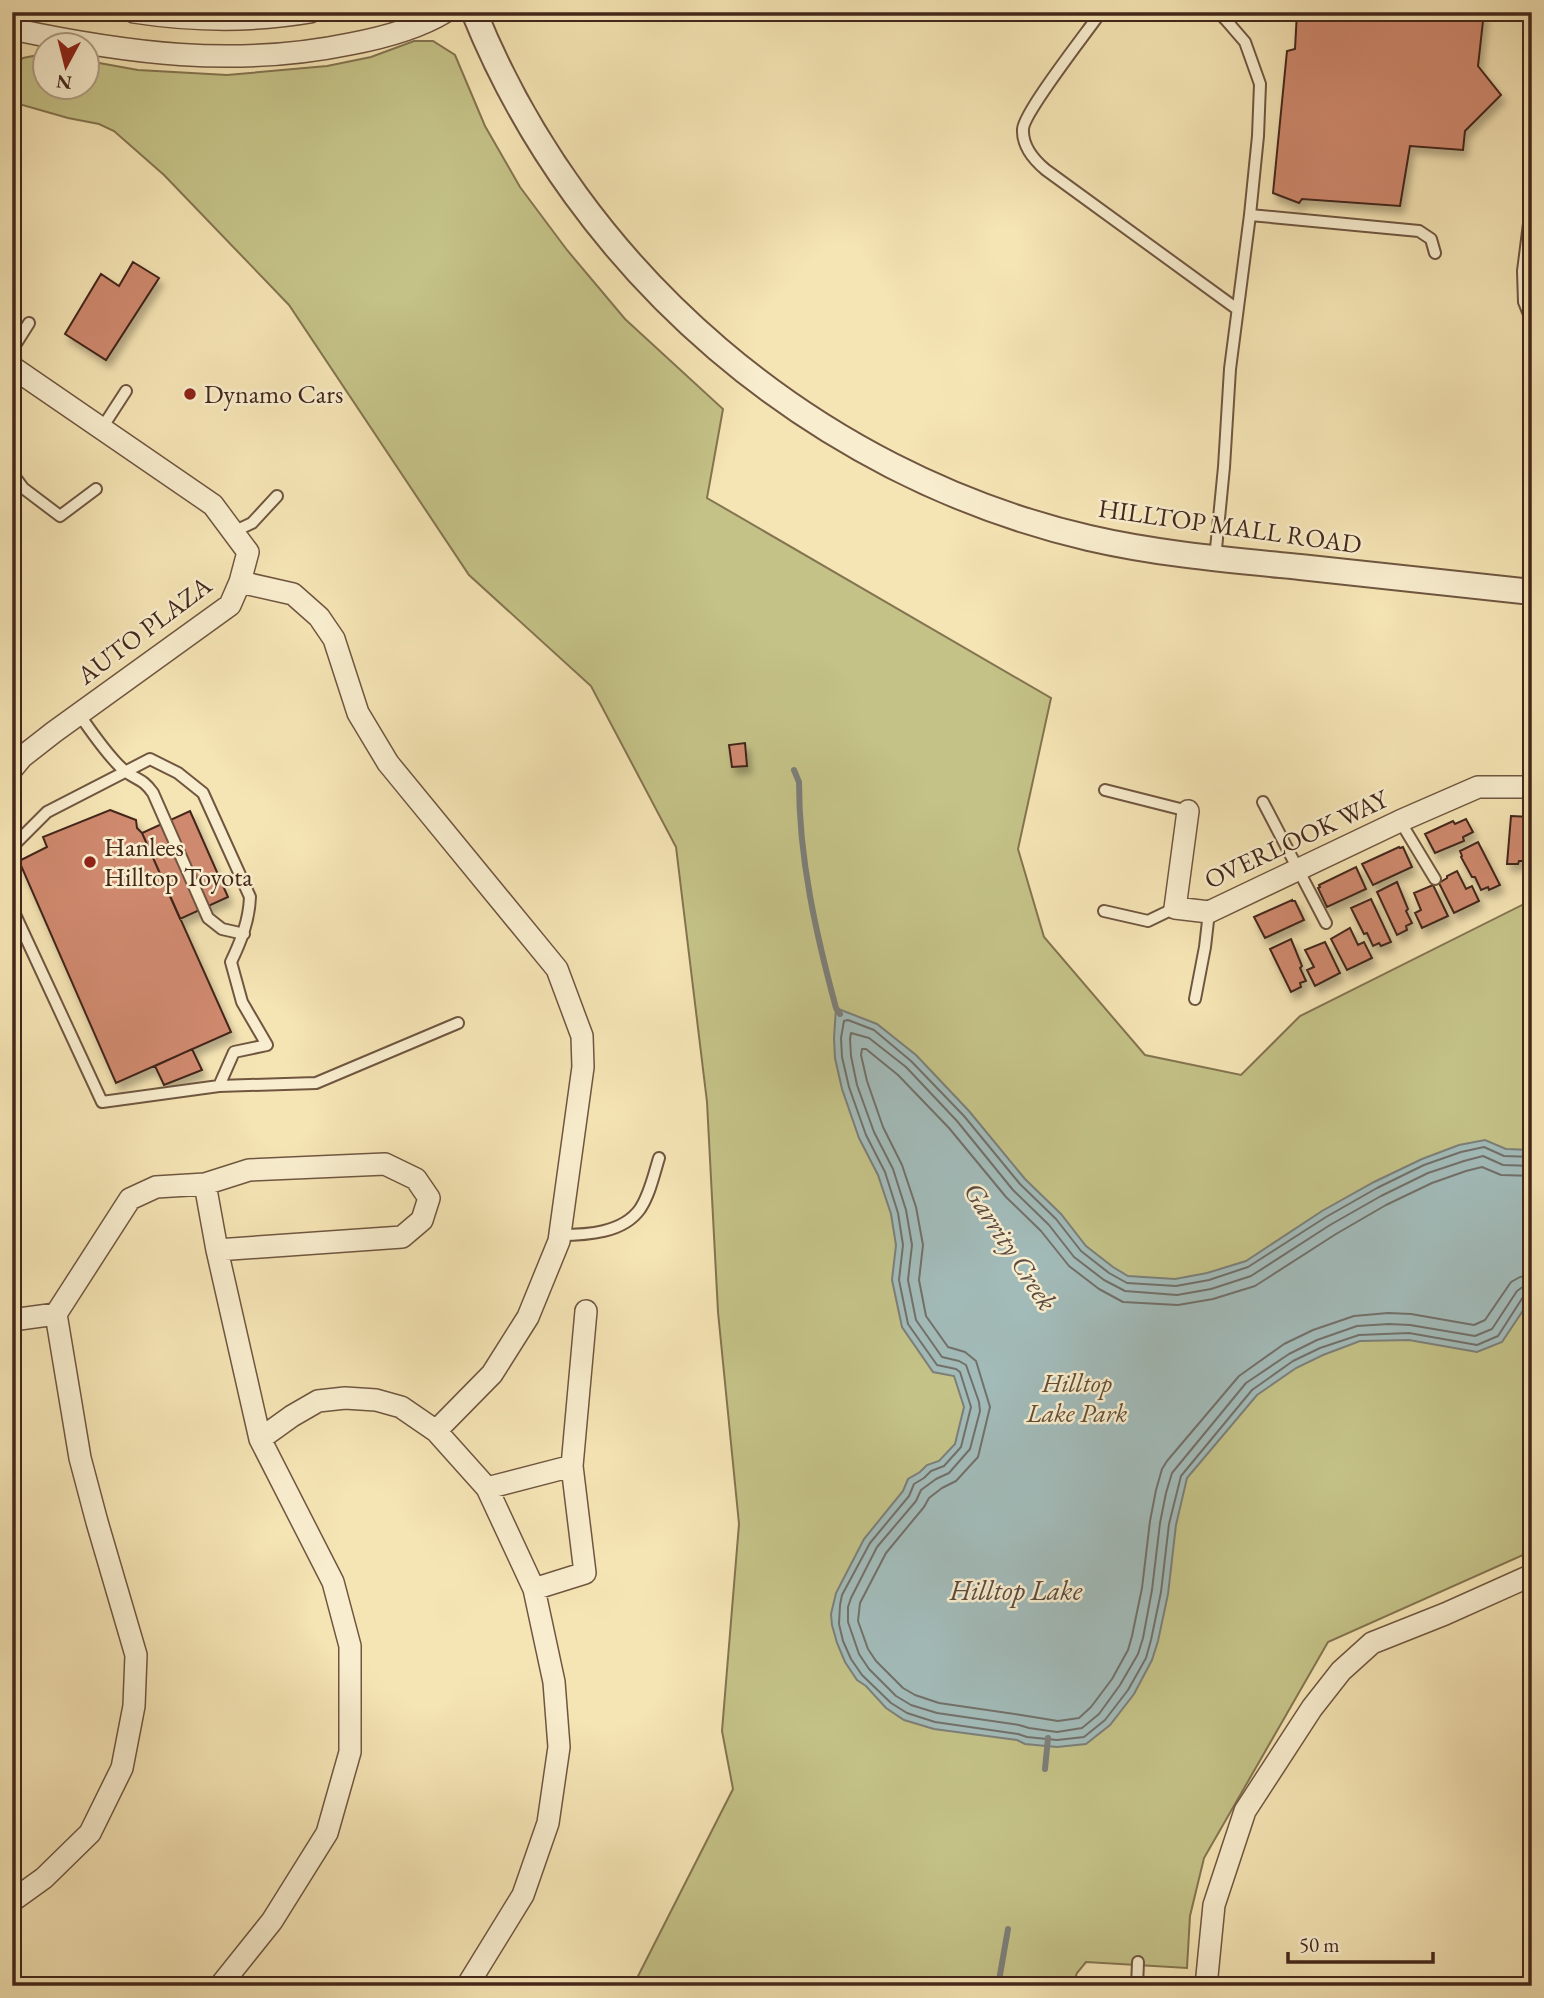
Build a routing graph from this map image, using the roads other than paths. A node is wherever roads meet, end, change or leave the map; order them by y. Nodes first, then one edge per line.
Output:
1 (134, 12) edge
2 (310, 12) edge
3 (445, 12) edge
4 (474, 12) edge
5 (1101, 12) edge
6 (1218, 12) edge
7 (12, 29) edge
8 (1532, 200) edge
9 (1250, 215) junction
10 (1435, 253) dead end
11 (1237, 309) junction
12 (1532, 322) edge
13 (29, 323) dead end
14 (12, 350) edge
15 (12, 367) edge
16 (126, 391) dead end
17 (102, 428) junction
18 (12, 473) edge
19 (96, 489) dead end
20 (277, 496) dead end
21 (233, 532) junction
22 (1215, 559) junction
23 (240, 582) junction
24 (1532, 592) edge
25 (79, 714) junction
26 (15, 760) edge
27 (125, 772) junction
28 (1532, 787) edge
29 (1105, 790) dead end
30 (1264, 802) dead end
31 (1188, 811) joint
32 (1400, 821) junction
33 (12, 847) edge
34 (1298, 870) junction
35 (1435, 879) dead end
36 (12, 908) edge
37 (1175, 908) junction
38 (1104, 911) dead end
39 (1209, 912) junction
40 (1326, 923) dead end
41 (244, 934) junction
42 (1195, 999) dead end
43 (458, 1023) dead end
44 (219, 1086) junction
45 (659, 1158) dead end
46 (205, 1184) junction
47 (560, 1235) junction
48 (217, 1250) junction
49 (586, 1311) dead end
50 (56, 1314) junction
51 (12, 1320) edge
52 (436, 1432) junction
53 (260, 1439) junction
54 (572, 1466) junction
55 (487, 1488) junction
56 (1532, 1576) edge
57 (534, 1589) junction
58 (12, 1901) edge
59 (1138, 1962) dead end
60 (220, 1986) edge
61 (467, 1986) edge
62 (1137, 1986) edge
63 (1206, 1986) edge

1 - 2 street
3 - 7 street
4 - 22 street, HILLTOP MALL ROAD
5 - 11 lane
6 - 9 lane
8 - 12 lane
9 - 10 lane
9 - 11 lane
11 - 22 lane
13 - 14 lane
15 - 17 street, AUTO PLAZA
16 - 17 lane
17 - 21 street, AUTO PLAZA
18 - 19 lane
20 - 21 lane
21 - 23 street, AUTO PLAZA
22 - 24 street, HILLTOP MALL ROAD
23 - 25 street, AUTO PLAZA
23 - 47 street
25 - 26 street, AUTO PLAZA
25 - 27 lane
27 - 33 lane
27 - 41 lane
27 - 41 lane
28 - 32 street, OVERLOOK WAY
29 - 31 lane
30 - 34 lane
31 - 37 street, OVERLOOK WAY
32 - 34 street, OVERLOOK WAY
32 - 35 lane
34 - 39 street, OVERLOOK WAY
34 - 40 lane
36 - 44 lane
37 - 38 lane
37 - 39 street, OVERLOOK WAY
39 - 42 lane
41 - 44 lane
43 - 44 lane
45 - 47 lane
46 - 48 street
46 - 48 street
46 - 50 street
47 - 52 street
48 - 53 street
49 - 54 street
50 - 51 street
50 - 58 street
52 - 53 street
52 - 55 street
53 - 60 street
54 - 55 street
54 - 57 street
55 - 57 street
56 - 63 street
57 - 61 street
59 - 62 lane

